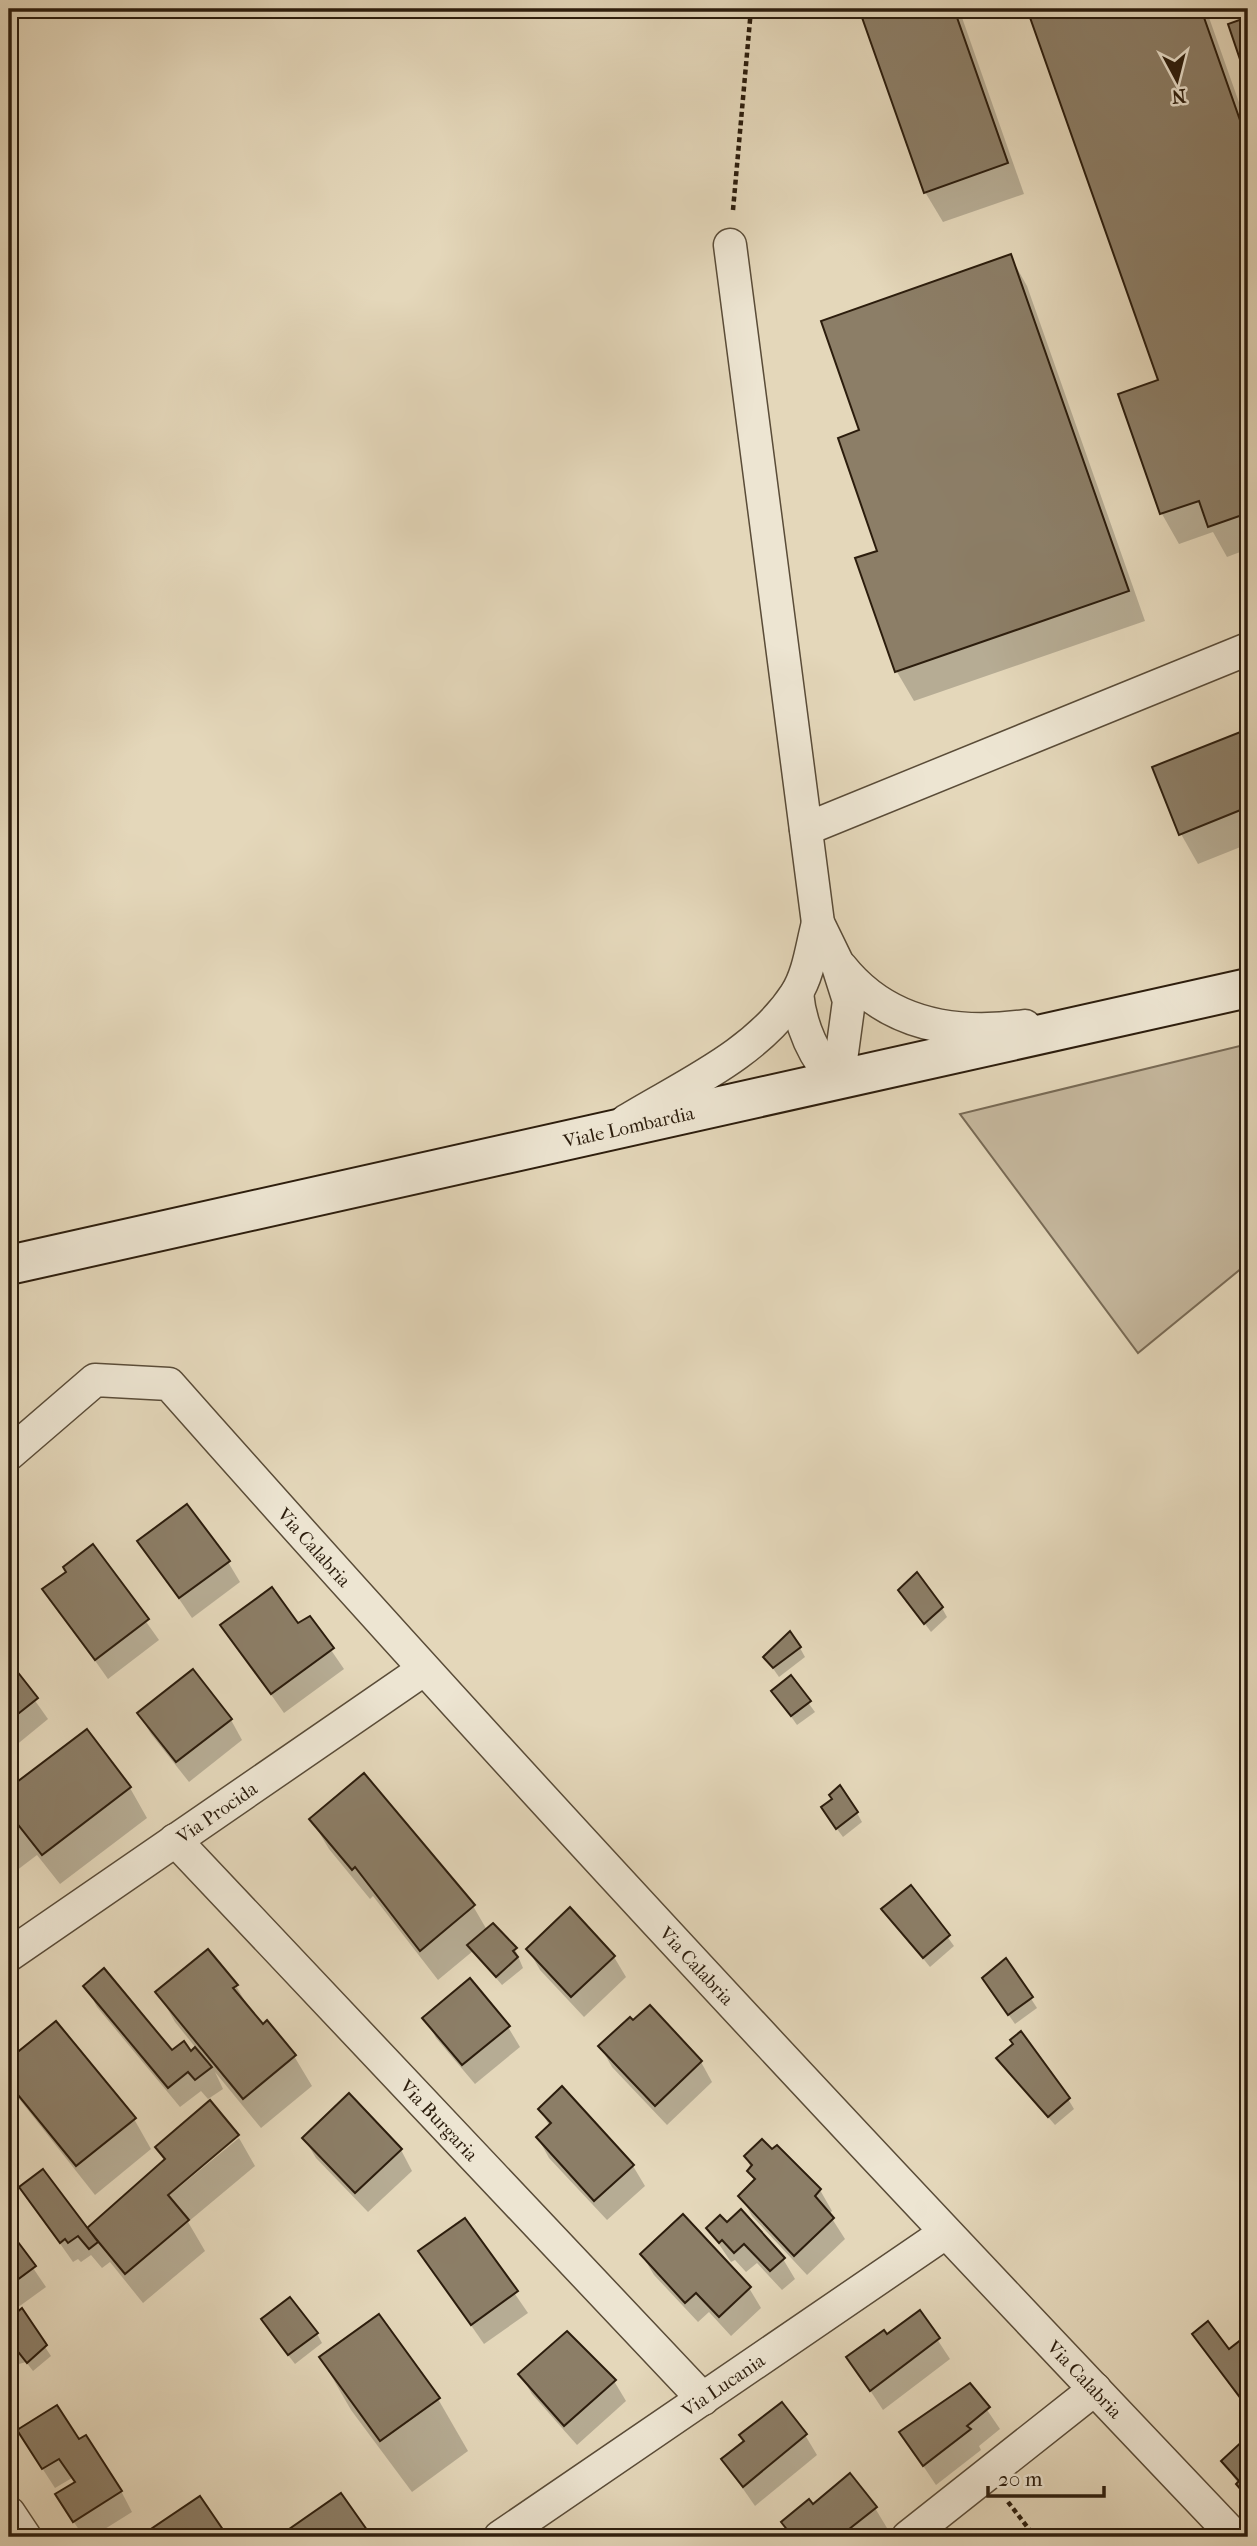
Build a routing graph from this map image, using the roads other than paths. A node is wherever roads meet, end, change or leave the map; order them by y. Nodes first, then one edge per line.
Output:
1 (730, 246) road end
2 (1248, 649) edge
3 (806, 829) junction
4 (818, 922) junction
5 (836, 960) junction
6 (1248, 988) edge
7 (797, 993) junction
8 (1182, 1003) junction
9 (838, 1082) junction
10 (606, 1133) junction
11 (9, 1265) edge
12 (9, 1454) edge
13 (423, 1670) junction
14 (175, 1840) junction
15 (9, 1955) edge
16 (945, 2232) junction
17 (1094, 2389) junction
18 (703, 2399) junction
19 (9, 2513) edge
20 (25, 2537) edge
21 (500, 2537) edge
22 (908, 2537) edge
23 (1236, 2537) edge

1 - 3 street
2 - 3 street
3 - 4 street
4 - 5 street
4 - 7 street
5 - 8 street
5 - 9 street
6 - 8 main road, Viale Lombardia
7 - 9 street
7 - 10 street
8 - 9 main road, Viale Lombardia
9 - 10 main road, Viale Lombardia
10 - 11 main road, Viale Lombardia
12 - 13 street, Via Calabria
13 - 14 street, Via Procida
13 - 16 street, Via Calabria
14 - 15 street, Via Procida
14 - 18 street, Via Burgaria
16 - 17 street, Via Calabria
16 - 18 street, Via Lucania
17 - 22 street
17 - 23 street, Via Calabria
18 - 21 street, Via Lucania
19 - 20 street

